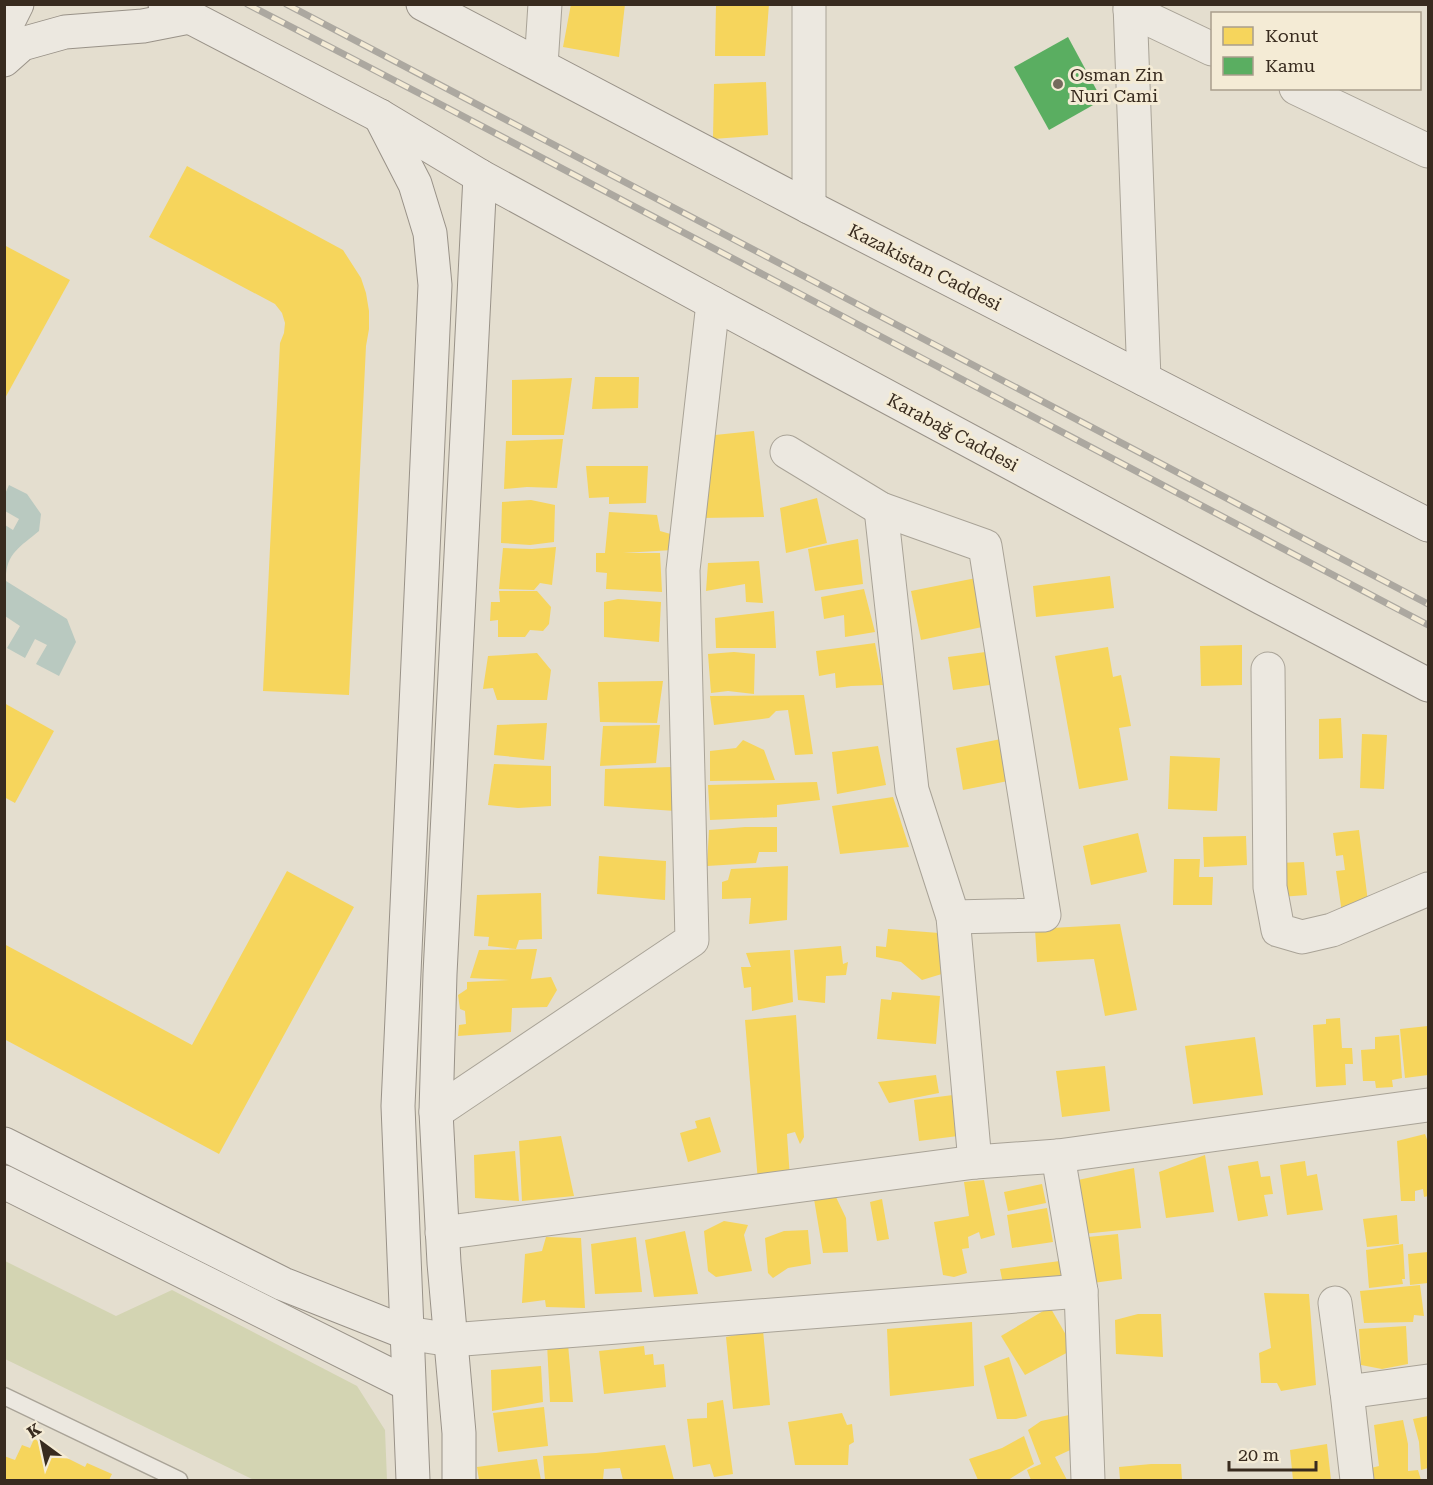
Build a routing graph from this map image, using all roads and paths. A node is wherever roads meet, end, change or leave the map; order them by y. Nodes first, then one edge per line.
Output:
1 (17, 4) edge
2 (423, 4) edge
3 (545, 4) edge
4 (809, 4) edge
5 (1130, 7) edge
6 (177, 11) edge
7 (4, 30) edge
8 (1211, 48) edge
9 (4, 60) edge
10 (541, 65) junction
11 (1300, 90) edge
12 (380, 116) junction
13 (1428, 151) edge
14 (480, 176) junction
15 (809, 207) junction
16 (713, 303) junction
17 (1144, 379) junction
18 (787, 452) dead end
19 (881, 509) junction
20 (1428, 525) edge
21 (1268, 669) dead end
22 (1428, 686) edge
23 (1428, 889) edge
24 (953, 917) junction
25 (1428, 1105) edge
26 (436, 1112) junction
27 (4, 1144) edge
28 (1058, 1156) junction
29 (975, 1162) junction
30 (4, 1182) edge
31 (442, 1233) junction
32 (1081, 1291) junction
33 (1335, 1303) dead end
34 (407, 1333) junction
35 (451, 1340) junction
36 (1428, 1382) edge
37 (408, 1384) junction
38 (1347, 1392) junction
39 (4, 1396) edge
40 (179, 1480) edge
41 (413, 1480) edge
42 (459, 1480) edge
43 (1088, 1480) edge
44 (1357, 1480) edge

1 - 7 main road
2 - 10 main road, Kazakistan Caddesi
3 - 10 main road
4 - 15 main road
5 - 8 main road
5 - 17 main road
6 - 9 main road
6 - 12 main road, Karabağ Caddesi
10 - 15 main road, Kazakistan Caddesi
11 - 13 main road
12 - 14 main road, Karabağ Caddesi
12 - 34 main road
14 - 16 main road, Karabağ Caddesi
14 - 26 main road
15 - 17 main road, Kazakistan Caddesi
16 - 22 main road, Karabağ Caddesi
16 - 26 main road
17 - 20 main road, Kazakistan Caddesi
18 - 19 main road
19 - 24 main road
19 - 24 main road
21 - 23 main road
24 - 29 main road
25 - 28 main road
26 - 31 main road
27 - 34 main road
28 - 29 main road
28 - 32 main road
29 - 31 main road
30 - 37 main road
31 - 35 main road
32 - 35 main road
32 - 43 main road
33 - 38 main road
34 - 35 main road
34 - 37 main road
35 - 42 main road
36 - 38 main road
37 - 41 main road
38 - 44 main road
39 - 40 lane

